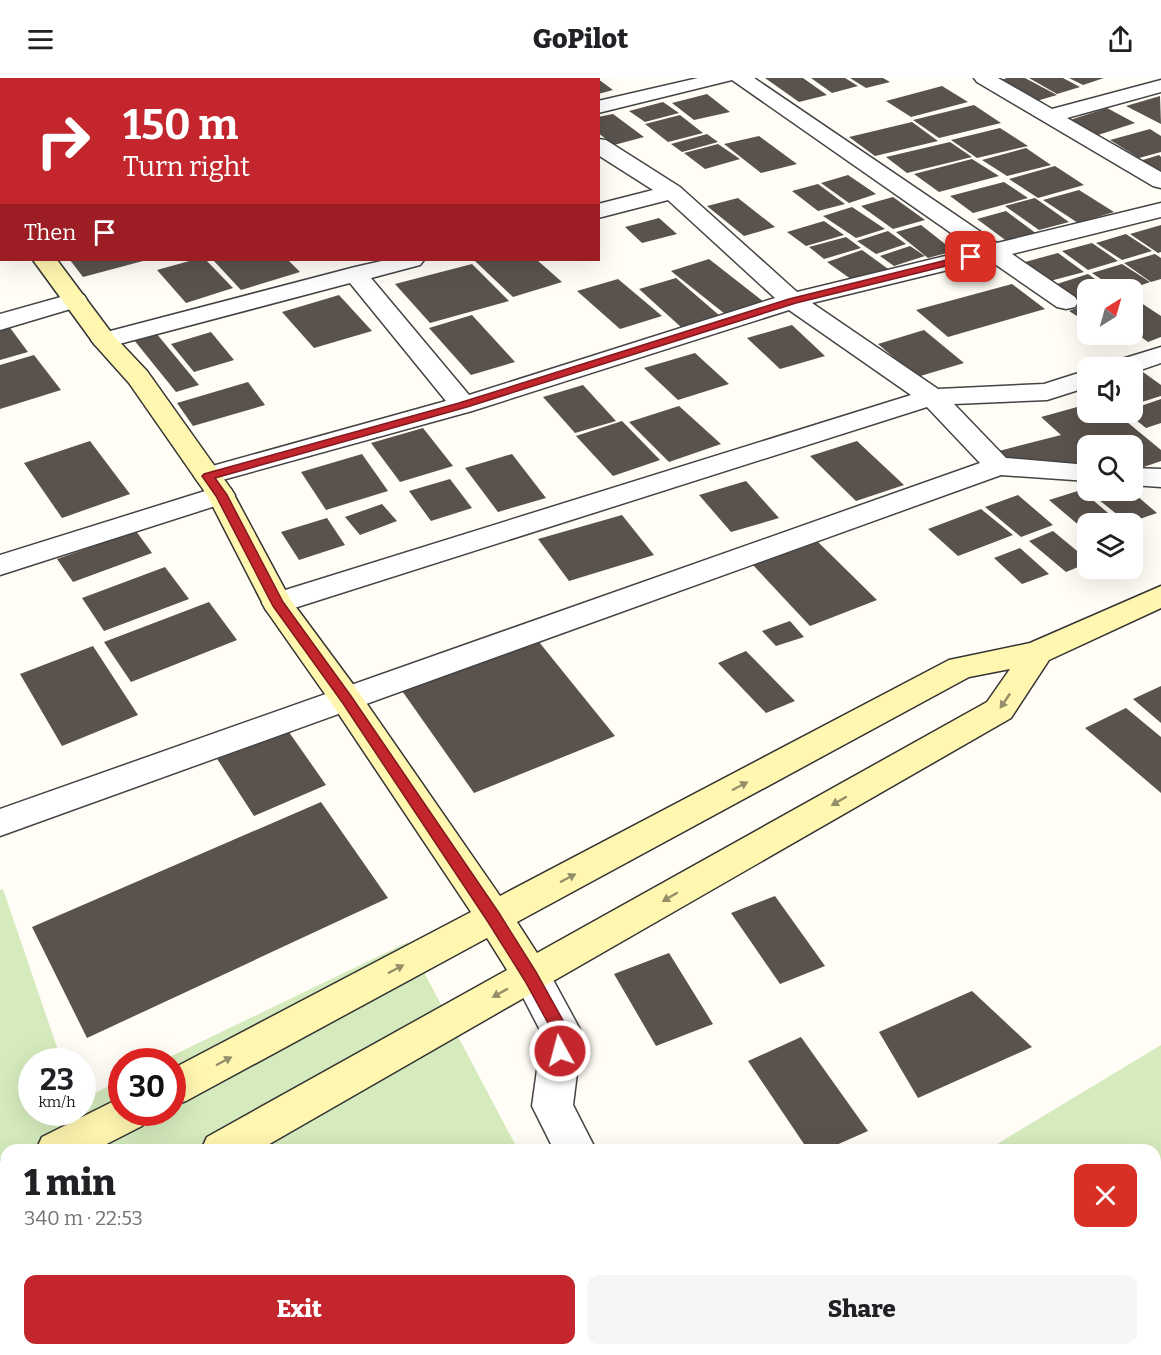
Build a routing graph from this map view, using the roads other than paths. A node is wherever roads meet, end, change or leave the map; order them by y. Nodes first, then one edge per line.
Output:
1 (724, 78) edge
2 (741, 78) edge
3 (984, 78) edge
4 (1161, 86) edge
5 (600, 107) edge
6 (1049, 116) junction
7 (600, 146) edge
8 (1161, 181) edge
9 (672, 192) junction
10 (600, 210) edge
11 (1161, 210) edge
12 (993, 252) junction
13 (46, 261) edge
14 (408, 261) edge
15 (355, 274) junction
16 (75, 300) junction
17 (792, 301) junction
18 (1066, 302) dead end
19 (0, 322) edge
20 (104, 340) junction
21 (1161, 355) edge
22 (1143, 361) edge
23 (1077, 382) edge
24 (932, 397) junction
25 (463, 405) junction
26 (998, 466) junction
27 (1077, 472) edge
28 (1143, 477) edge
29 (1161, 478) edge
30 (215, 486) junction
31 (0, 565) edge
32 (1161, 596) edge
33 (277, 603) junction
34 (1038, 652) junction
35 (346, 699) junction
36 (0, 823) edge
37 (494, 917) junction
38 (531, 976) junction
39 (186, 1082) edge
40 (108, 1123) edge
41 (68, 1144) edge
42 (233, 1144) edge
43 (572, 1144) edge

1 - 5 street
2 - 12 street
3 - 6 street
4 - 6 street
6 - 8 street
7 - 9 street
9 - 10 street
9 - 17 street
11 - 12 street
12 - 17 street
12 - 18 street
13 - 16 street
14 - 15 street
15 - 20 street
15 - 25 street
16 - 19 street
16 - 20 street
17 - 24 street
17 - 25 street
20 - 30 street
21 - 22 street
23 - 24 street
24 - 26 street
24 - 33 street
25 - 30 street
26 - 27 street
26 - 35 street
28 - 29 street
30 - 31 street
30 - 33 street
32 - 34 street
33 - 35 street
37 -> 34 street
34 -> 38 street
35 - 36 street
35 - 37 street
37 - 38 street
39 -> 37 street
38 -> 42 street
38 - 43 street
40 - 41 street

